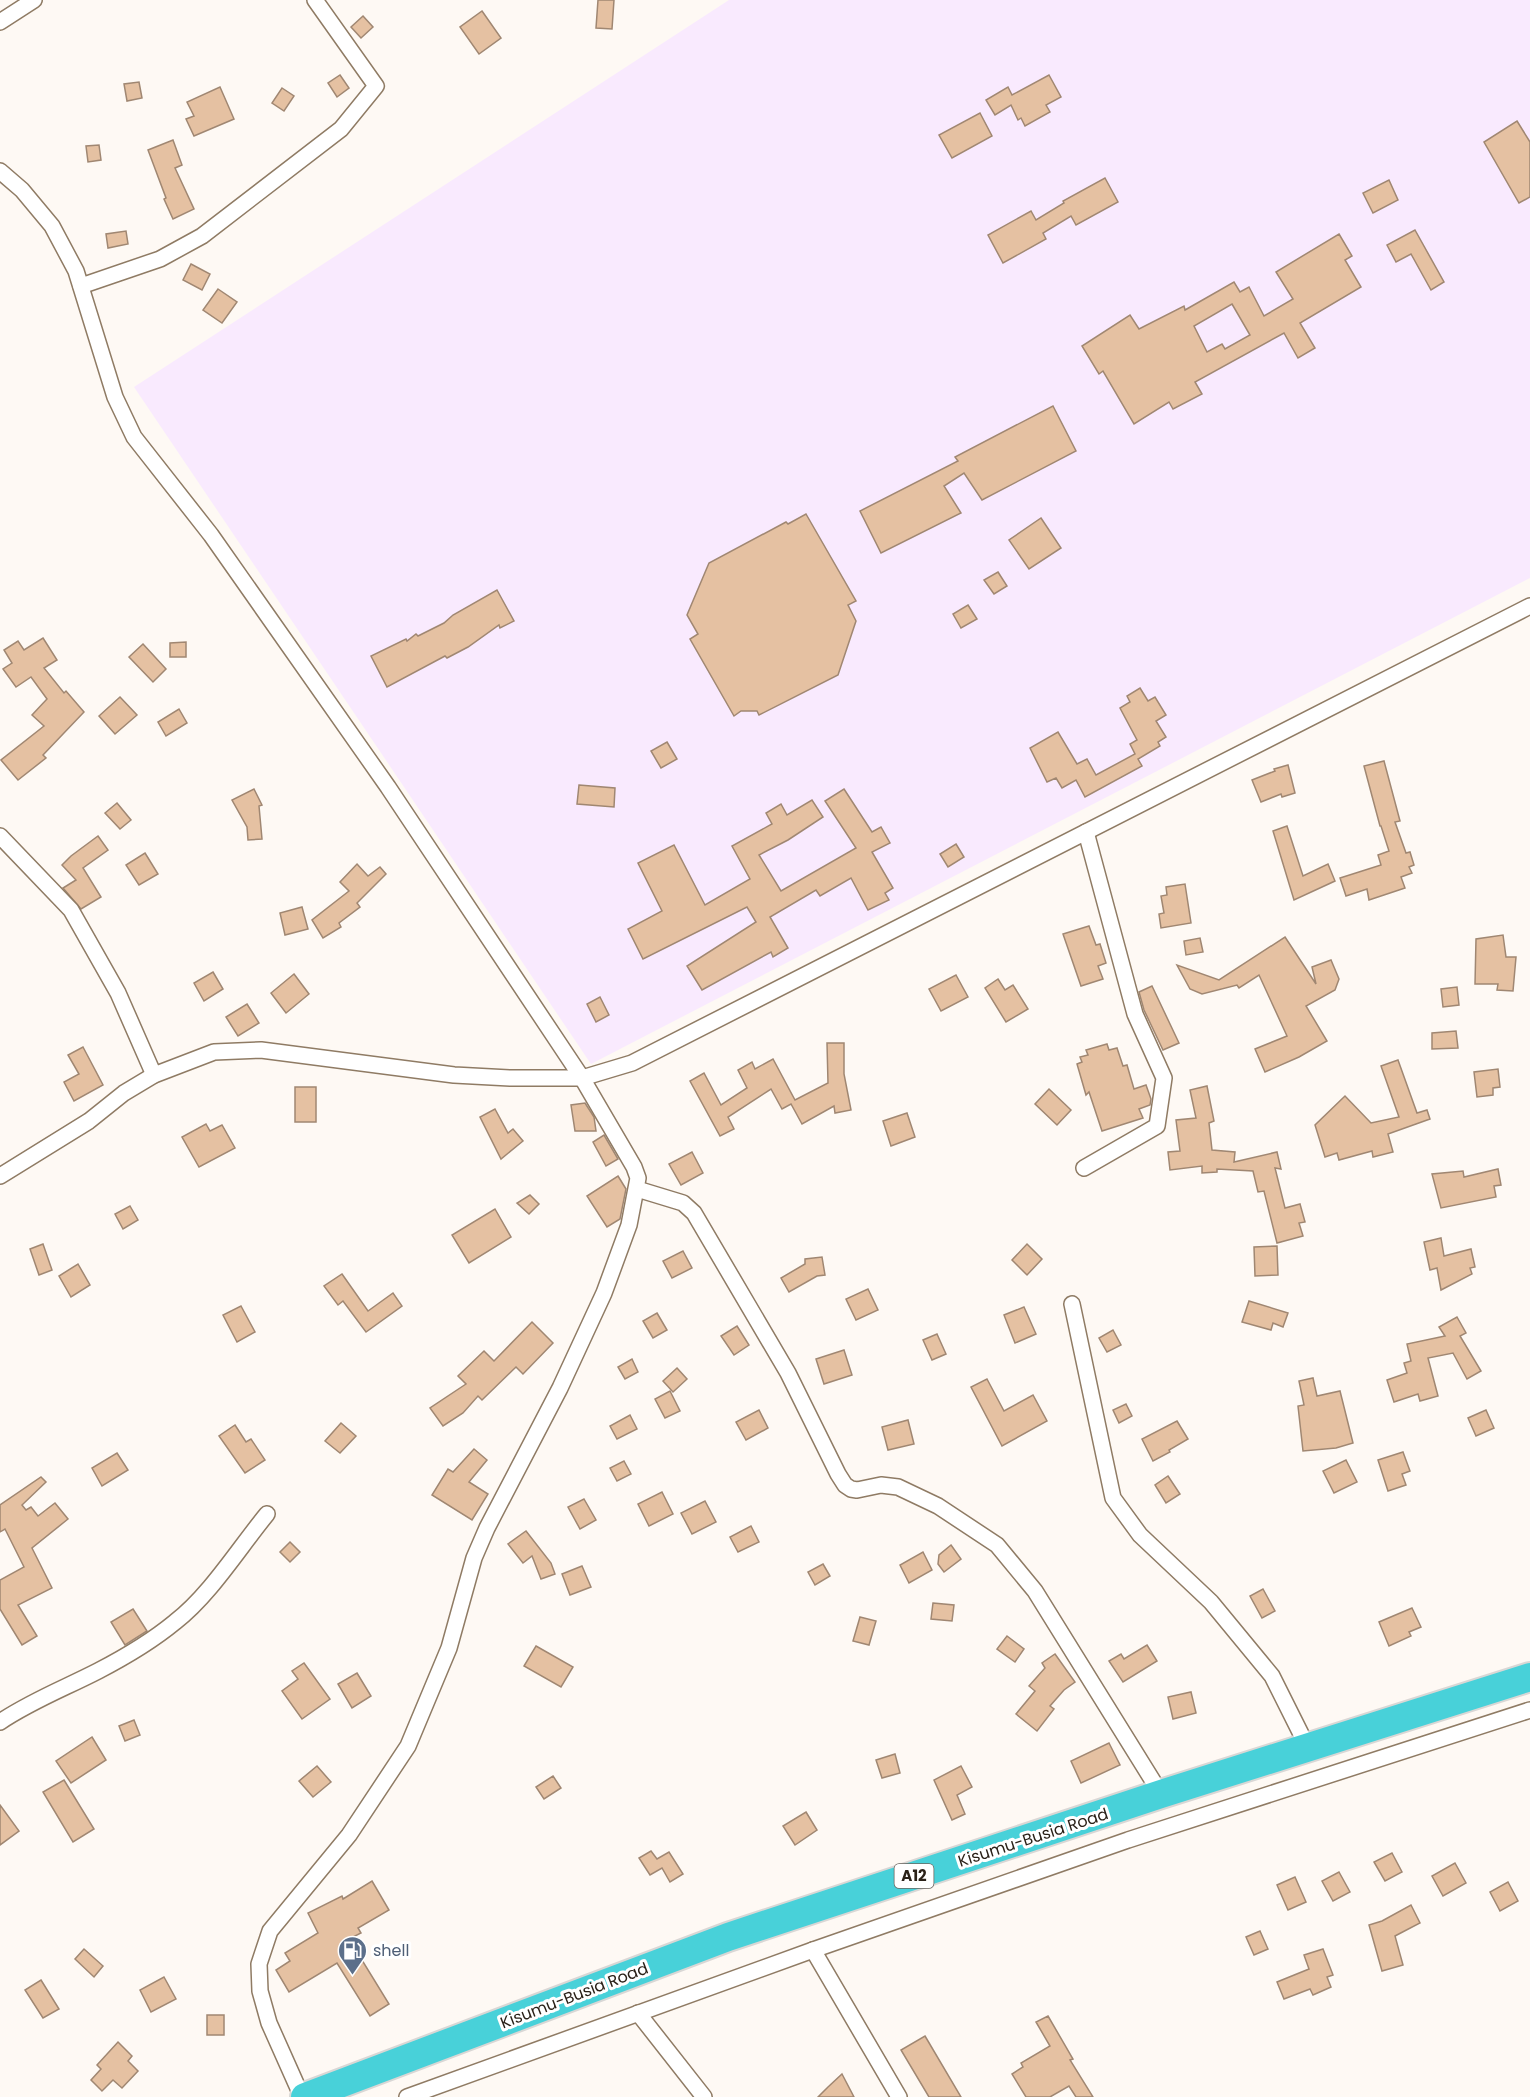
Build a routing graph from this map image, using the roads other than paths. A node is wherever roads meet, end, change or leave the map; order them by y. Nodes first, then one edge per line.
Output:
1 (34, 0) edge
2 (315, 0) edge
3 (0, 22) edge
4 (0, 171) edge
5 (81, 286) junction
6 (1530, 606) edge
7 (1086, 832) junction
8 (0, 836) edge
9 (154, 1075) junction
10 (582, 1078) junction
11 (1084, 1168) dead end
12 (0, 1176) edge
13 (637, 1189) junction
14 (1072, 1304) dead end
15 (267, 1514) dead end
16 (1530, 1677) edge
17 (1530, 1710) edge
18 (0, 1722) edge
19 (1308, 1748) junction
20 (1161, 1794) junction
21 (813, 1950) junction
22 (638, 2013) junction
23 (303, 2097) edge
24 (407, 2097) edge
25 (704, 2097) edge
26 (899, 2097) edge

1 - 3 street
2 - 5 street
4 - 5 street
5 - 10 street
6 - 7 street
7 - 10 street
7 - 11 street
8 - 9 street
9 - 10 street
9 - 12 street
10 - 13 street
13 - 20 street
13 - 23 street
14 - 19 street
15 - 18 street
16 - 19 highway, Kisumu-Busia Road / A12
17 - 21 street
19 - 20 highway, Kisumu-Busia Road / A12
20 - 23 highway, Kisumu-Busia Road / A12
21 - 22 street
21 - 26 street
22 - 24 street
22 - 25 street

